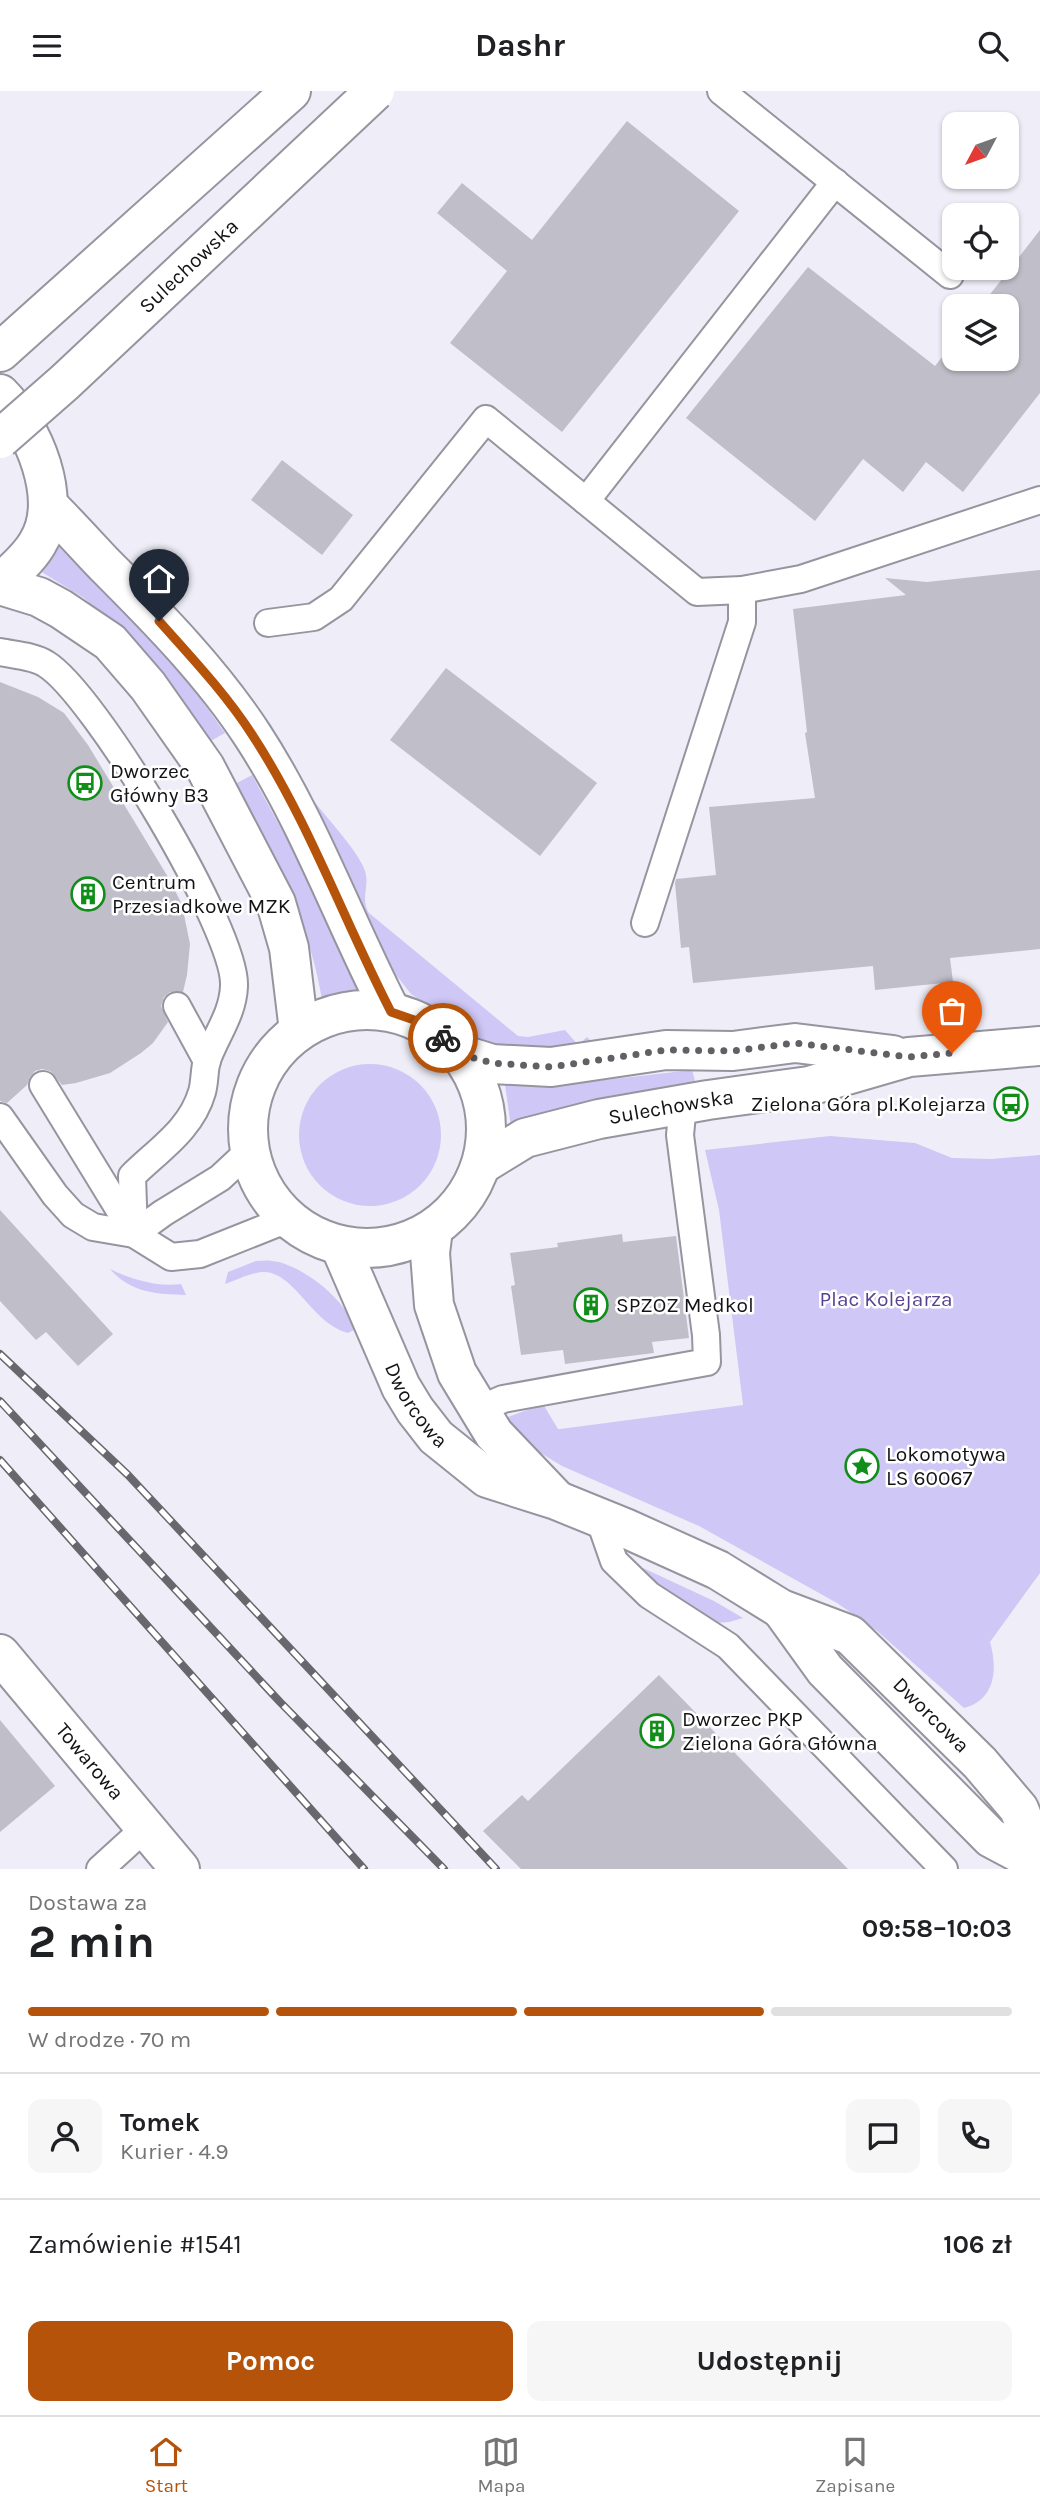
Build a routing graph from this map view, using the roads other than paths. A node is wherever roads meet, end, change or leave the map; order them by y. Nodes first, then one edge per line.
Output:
1 (291, 91) edge
2 (375, 91) edge
3 (721, 91) edge
4 (835, 182) junction
5 (942, 269) edge
6 (0, 352) edge
7 (0, 394) edge
8 (0, 439) edge
9 (1040, 500) edge
10 (586, 501) junction
11 (50, 506) junction
12 (0, 584) edge
13 (742, 590) junction
14 (268, 623) dead end
15 (0, 652) edge
16 (645, 923) dead end
17 (177, 1006) dead end
18 (391, 1012) junction
19 (299, 1031) junction
20 (1040, 1046) edge
21 (460, 1054) junction
22 (909, 1057) junction
23 (206, 1061) junction
24 (43, 1085) dead end
25 (683, 1104) junction
26 (0, 1117) edge
27 (249, 1151) junction
28 (481, 1165) junction
29 (288, 1219) junction
30 (433, 1229) junction
31 (134, 1234) junction
32 (340, 1246) junction
33 (478, 1410) junction
34 (556, 1500) junction
35 (598, 1518) junction
36 (0, 1654) edge
37 (145, 1828) junction
38 (1040, 1863) edge
39 (100, 1869) edge
40 (180, 1869) edge
41 (944, 1869) edge

1 - 6 street
2 - 8 street, Sulechowska, bridge
3 - 4 lane
4 - 5 lane
4 - 10 lane
7 - 11 street
9 - 13 lane
10 - 13 lane
10 - 14 lane
11 - 12 street
11 - 18 street
12 - 19 street
13 - 16 lane
15 - 23 lane
17 - 23 lane
18 - 19 street
18 - 21 street
19 - 27 street
20 - 22 street, Sulechowska
21 - 22 street, Sulechowska
21 - 28 street
22 - 25 street, Sulechowska
23 - 31 lane
24 - 31 lane
25 - 28 street, Sulechowska
25 - 33 lane
26 - 31 lane
27 - 29 street
27 - 31 lane
28 - 30 street
29 - 31 lane
29 - 32 street
30 - 32 street
30 - 33 street, Dworcowa
32 - 34 street, Dworcowa
33 - 34 street, Dworcowa
34 - 35 street, Dworcowa
35 - 38 street, Dworcowa
35 - 41 lane
36 - 37 street, Towarowa
37 - 39 lane
37 - 40 street, Towarowa

